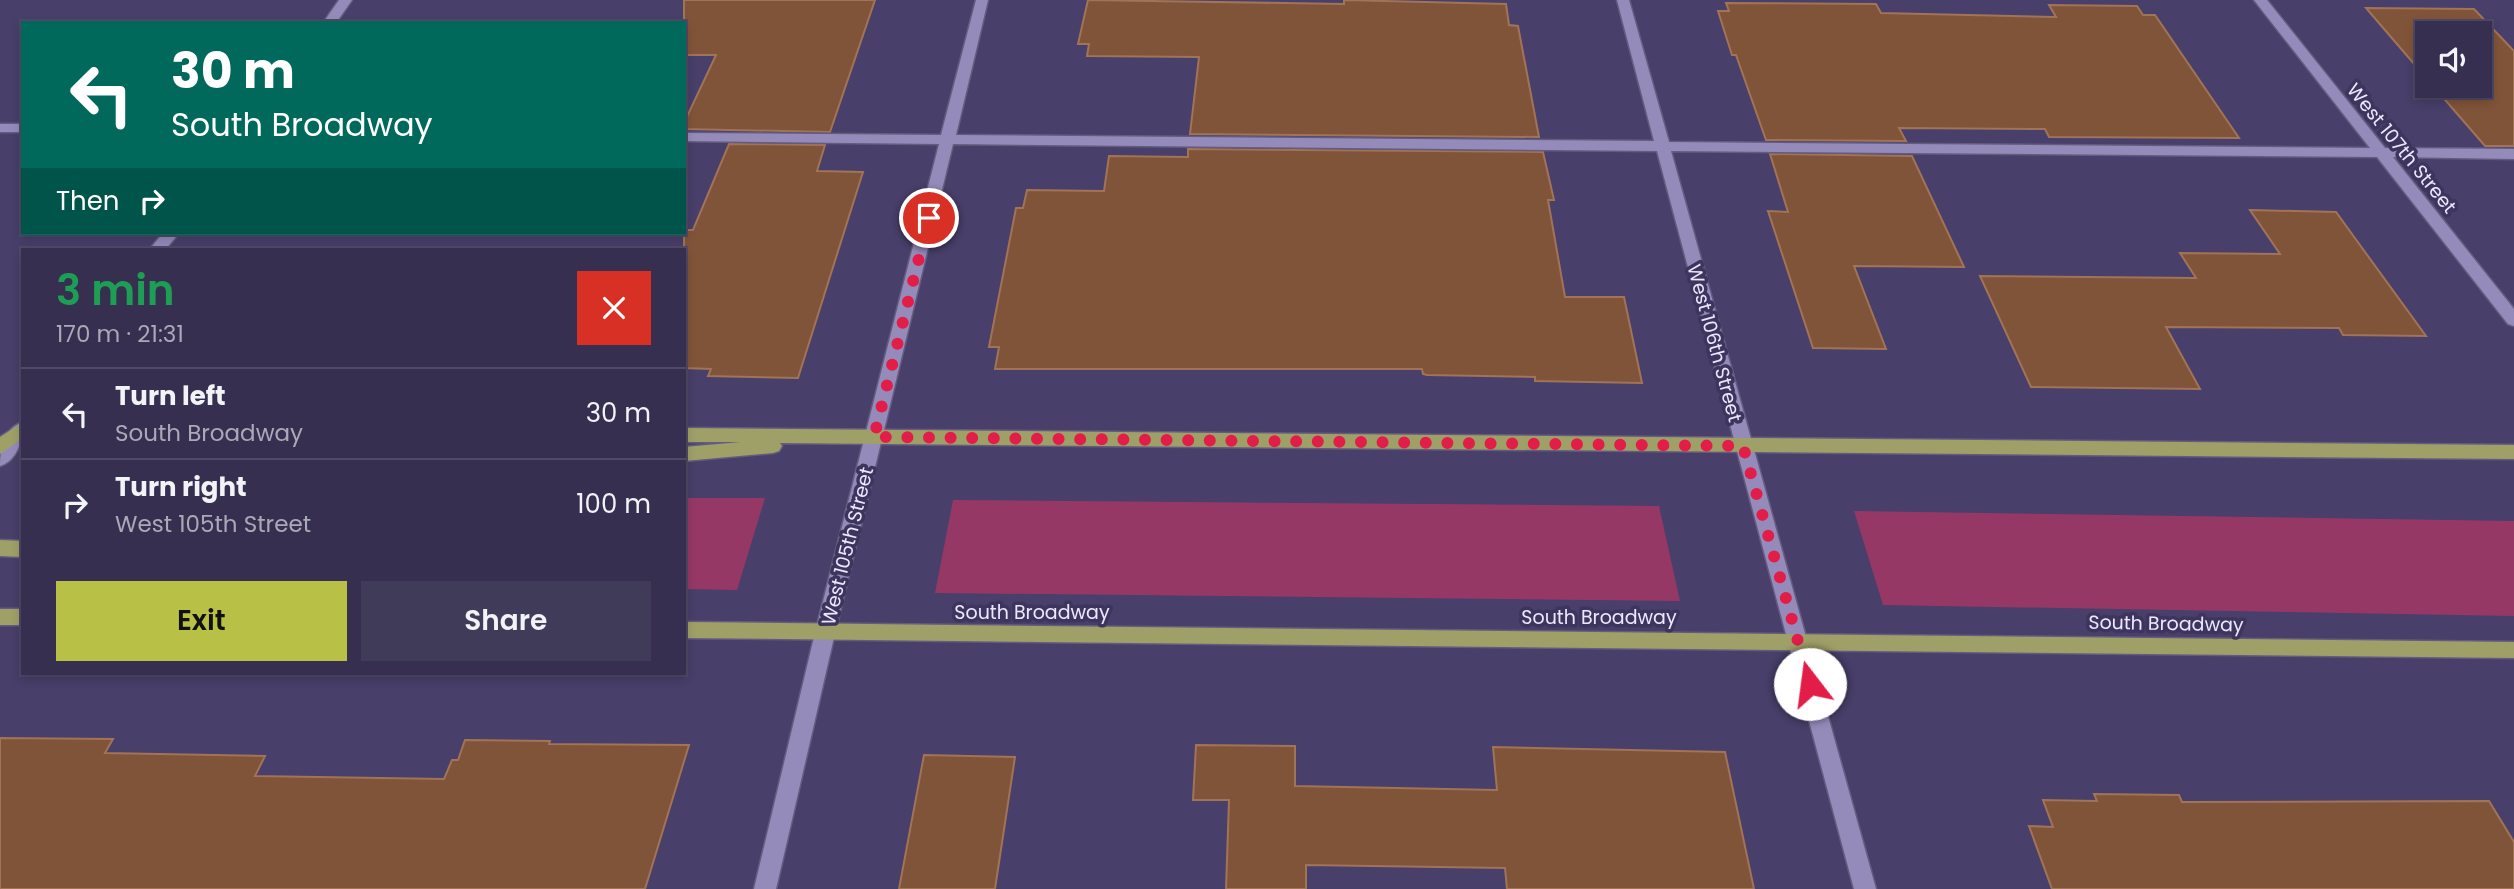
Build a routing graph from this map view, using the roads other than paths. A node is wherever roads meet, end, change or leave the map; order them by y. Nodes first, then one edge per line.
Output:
1 (346, 0) edge
2 (982, 0) edge
3 (1623, 0) edge
4 (2259, 0) edge
5 (330, 21) edge
6 (0, 128) edge
7 (21, 128) edge
8 (686, 137) edge
9 (948, 141) junction
10 (1661, 146) junction
11 (2381, 153) junction
12 (2514, 154) edge
13 (2514, 320) edge
14 (0, 427) edge
15 (21, 428) edge
16 (21, 430) edge
17 (21, 431) edge
18 (686, 435) edge
19 (874, 437) junction
20 (1743, 446) junction
21 (0, 447) edge
22 (2514, 452) edge
23 (686, 454) edge
24 (0, 459) edge
25 (0, 548) edge
26 (21, 549) edge
27 (0, 617) edge
28 (21, 617) edge
29 (686, 630) edge
30 (825, 633) junction
31 (1798, 641) junction
32 (2514, 650) edge
33 (765, 889) edge
34 (1865, 889) edge

1 - 5 street
2 - 9 street, West 105th Street
3 - 10 street, West 106th Street
4 - 11 street, West 107th Street
6 - 7 street
8 - 9 street
9 - 10 street
9 - 19 street, West 105th Street
10 - 11 street
10 - 20 street, West 106th Street
11 - 12 street
11 - 13 street, West 107th Street
14 - 15 main road
16 - 21 main road
17 - 24 street
18 - 19 main road
19 - 20 main road
19 - 23 main road
19 - 30 street, West 105th Street
20 - 22 main road
20 - 31 street, West 106th Street
25 - 26 main road
27 - 28 main road
29 - 30 main road, South Broadway
30 - 31 main road, South Broadway
30 - 33 street, West 105th Street
31 - 32 main road, South Broadway
31 - 34 street, West 106th Street

